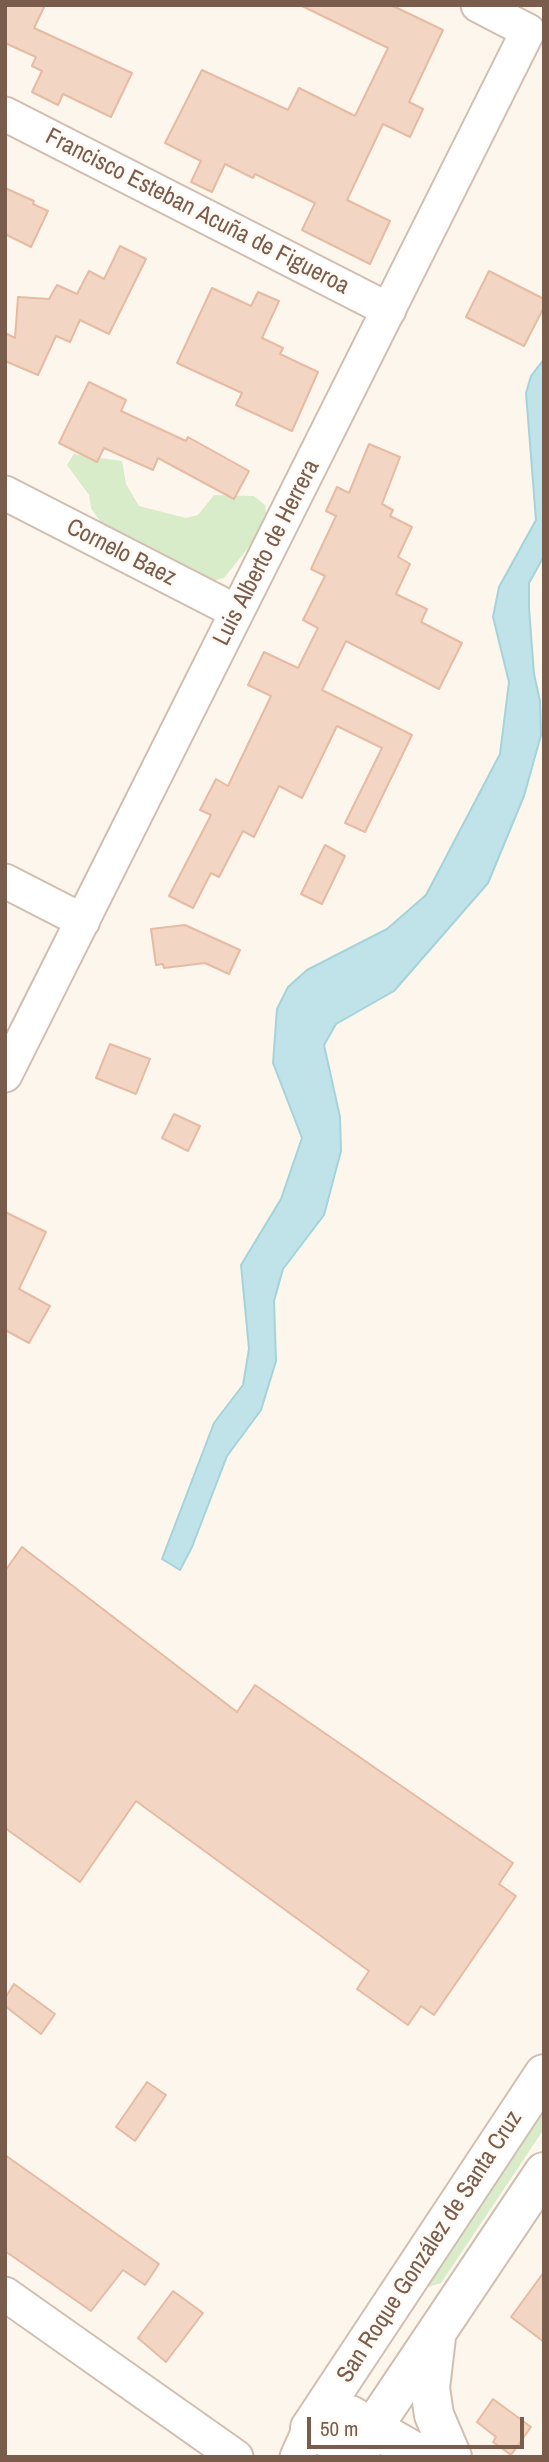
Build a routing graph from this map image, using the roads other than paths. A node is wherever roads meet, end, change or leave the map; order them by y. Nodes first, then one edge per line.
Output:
1 (478, 5) edge
2 (5, 114) edge
3 (389, 310) junction
4 (5, 493) edge
5 (237, 612) junction
6 (5, 881) edge
7 (83, 920) junction
8 (5, 1075) edge
9 (544, 2074) edge
10 (544, 2172) edge
11 (5, 2294) edge
12 (436, 2332) junction
13 (312, 2429) edge
14 (359, 2449) edge
15 (236, 2457) edge
16 (424, 2457) edge
17 (452, 2457) edge

1 - 3 street, Luis Alberto de Herrera
2 - 3 street, Francisco Esteban Acuña de Figueroa
3 - 5 street, Luis Alberto de Herrera
4 - 5 street, Cornelo Baez
5 - 7 street, Luis Alberto de Herrera
6 - 7 street
7 - 8 street, Luis Alberto de Herrera
9 - 13 street, San Roque González de Santa Cruz
10 - 12 street
11 - 15 street
12 - 14 street
12 - 17 street
13 - 14 street
14 - 16 street

